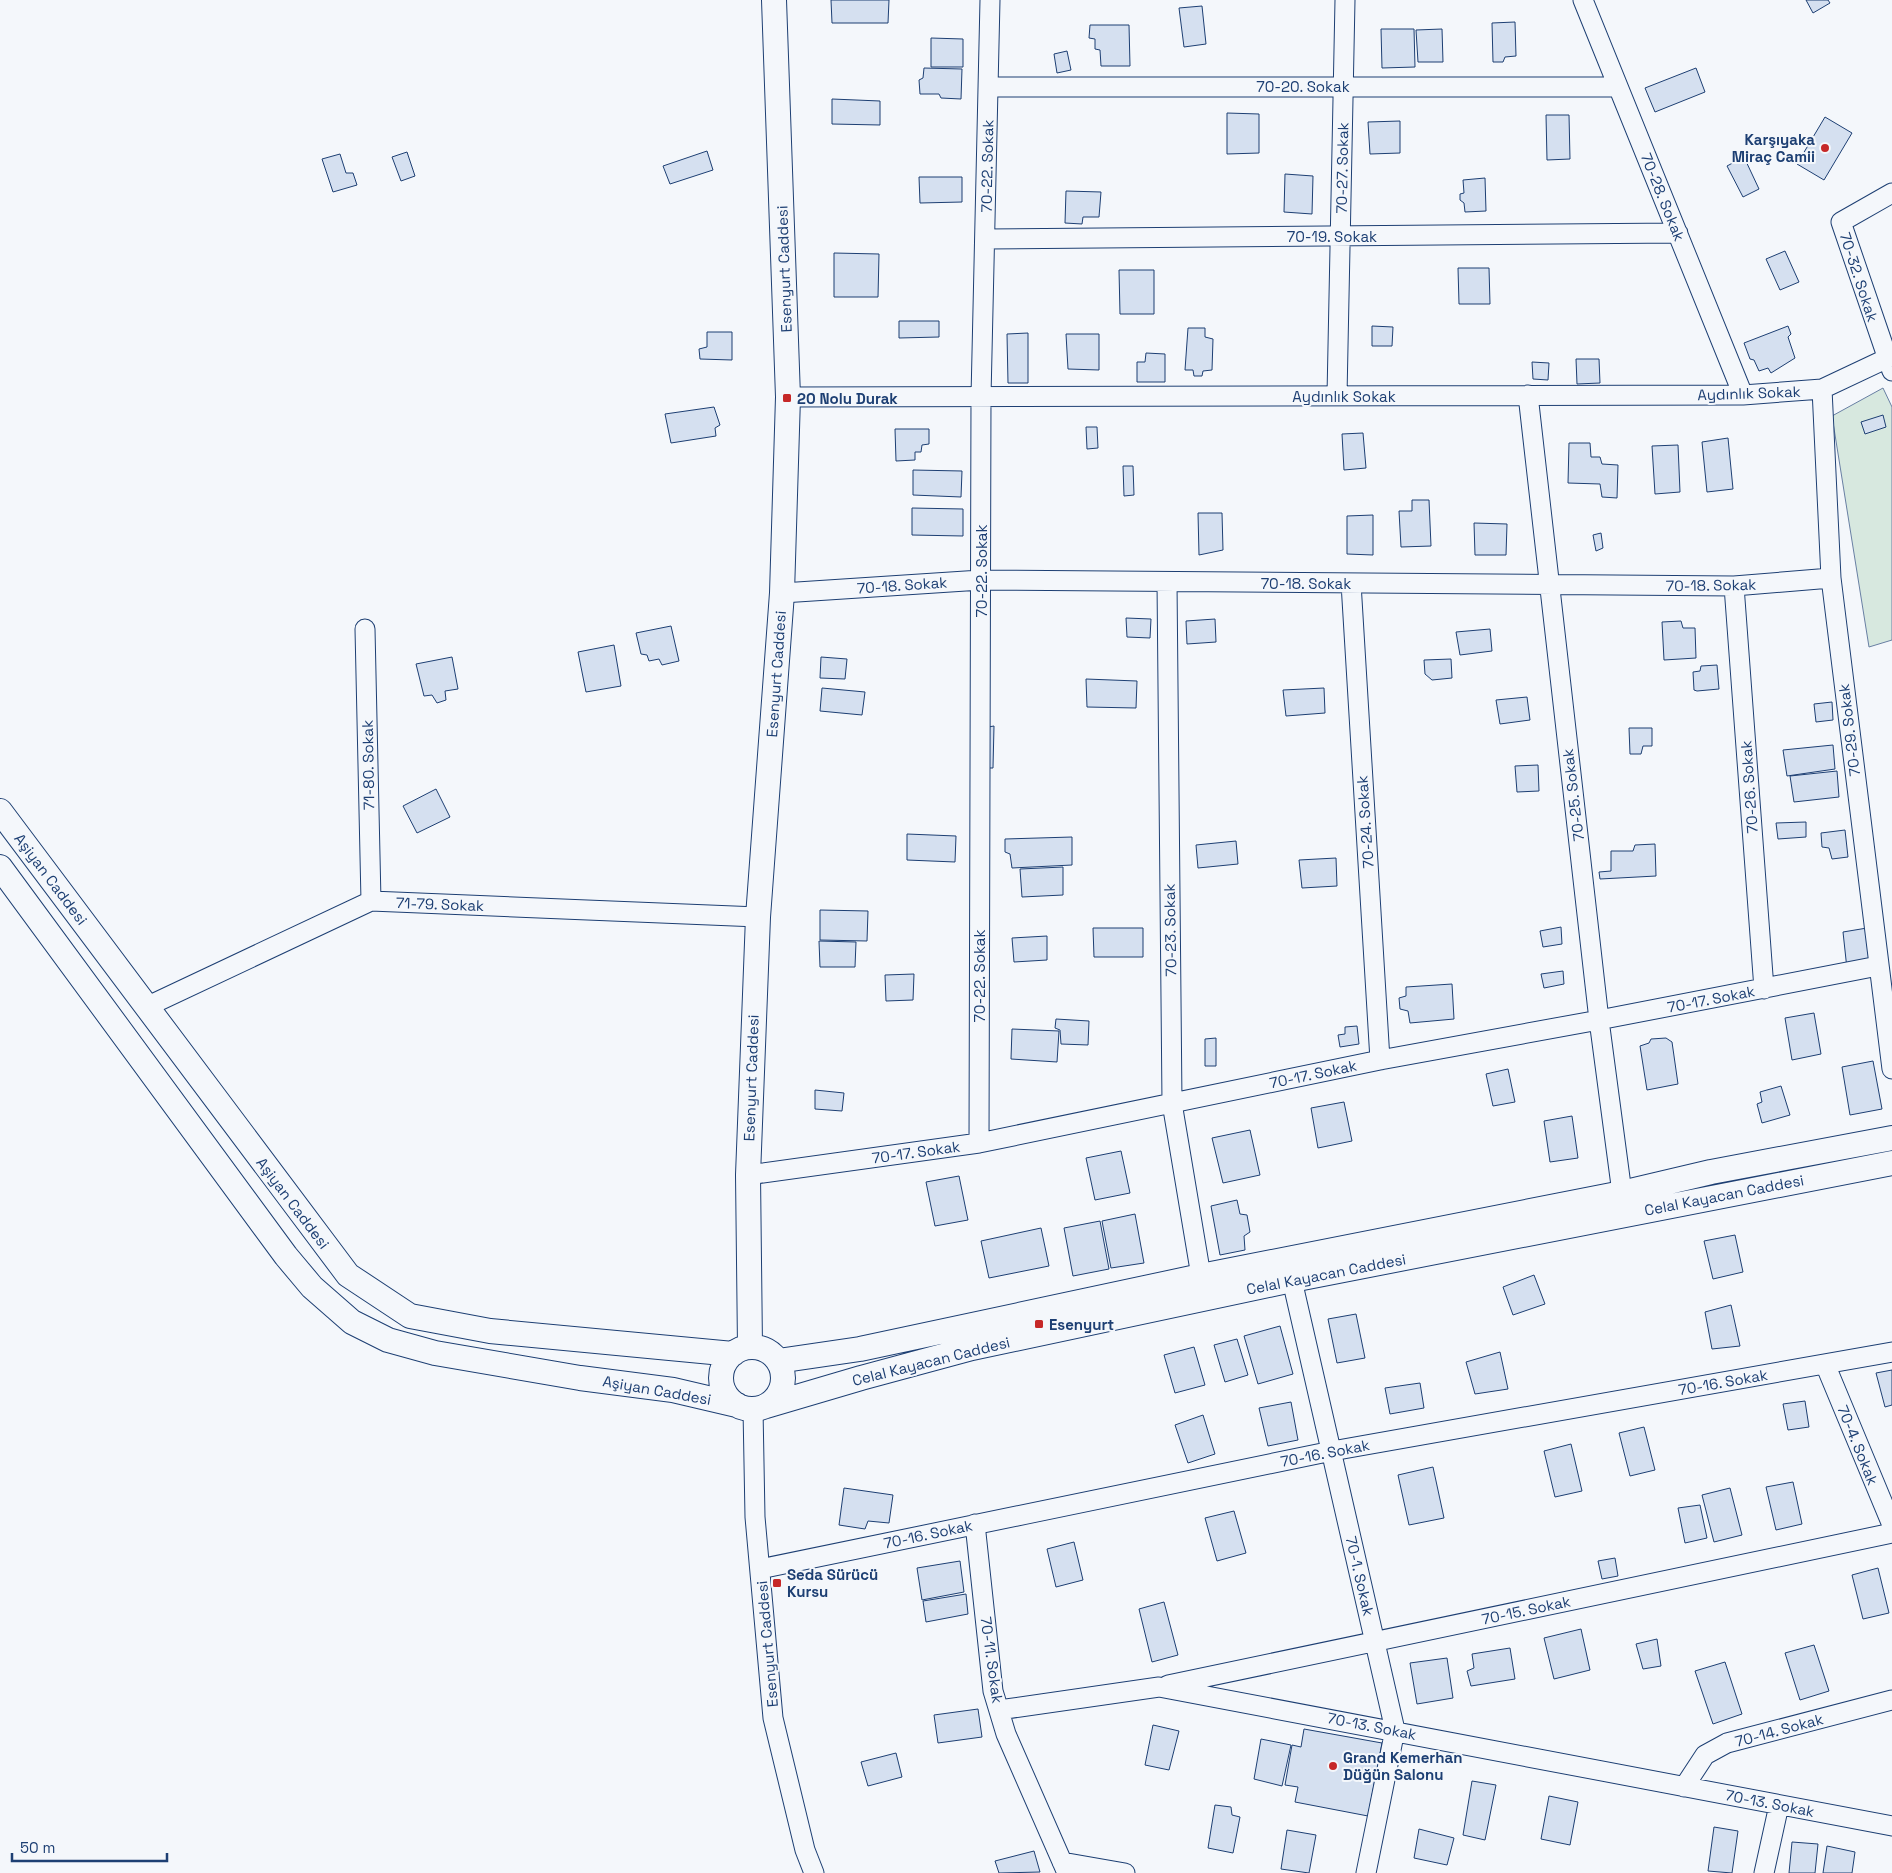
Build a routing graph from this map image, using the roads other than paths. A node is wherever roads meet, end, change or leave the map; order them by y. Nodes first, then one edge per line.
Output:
1 (774, 0) edge
2 (990, 0) edge
3 (1345, 0) edge
4 (1583, 0) edge
5 (1343, 86) junction
6 (988, 87) junction
7 (1618, 87) junction
8 (1892, 193) edge
9 (1678, 233) junction
10 (1340, 236) junction
11 (986, 239) junction
12 (1890, 362) edge
13 (1822, 389) junction
14 (1528, 395) junction
15 (1743, 395) junction
16 (981, 396) junction
17 (1337, 396) junction
18 (788, 397) junction
19 (1831, 578) junction
20 (981, 580) junction
21 (1167, 582) junction
22 (1350, 583) junction
23 (1548, 585) junction
24 (1734, 586) junction
25 (782, 593) junction
26 (365, 629) dead end
27 (0, 811) edge
28 (0, 867) edge
29 (371, 901) junction
30 (758, 917) junction
31 (1878, 966) junction
32 (1764, 988) junction
33 (146, 1007) junction
34 (1599, 1020) junction
35 (1380, 1060) junction
36 (1892, 1069) edge
37 (1172, 1103) junction
38 (1892, 1138) edge
39 (979, 1143) junction
40 (1892, 1163) edge
41 (748, 1175) junction
42 (1622, 1193) junction
43 (1201, 1276) junction
44 (1292, 1280) junction
45 (741, 1350) junction
46 (1892, 1352) edge
47 (778, 1360) junction
48 (1825, 1364) junction
49 (752, 1407) junction
50 (1332, 1451) junction
51 (975, 1524) junction
52 (1892, 1525) edge
53 (1892, 1533) edge
54 (760, 1569) junction
55 (1375, 1642) junction
56 (1159, 1687) junction
57 (1892, 1700) edge
58 (998, 1710) junction
59 (1395, 1730) junction
60 (1684, 1787) junction
61 (1779, 1805) junction
62 (1892, 1826) edge
63 (1065, 1868) edge
64 (814, 1873) edge
65 (1125, 1873) edge
66 (1366, 1873) edge
67 (1764, 1873) edge

1 - 18 street, Esenyurt Caddesi
2 - 6 street, 70-22. Sokak
3 - 5 street, 70-27. Sokak
4 - 7 street, 70-28. Sokak
5 - 6 street, 70-20. Sokak
5 - 7 street, 70-20. Sokak
5 - 10 street, 70-27. Sokak
6 - 11 street, 70-22. Sokak
7 - 9 street, 70-28. Sokak
8 - 12 street, 70-32. Sokak
9 - 10 street, 70-19. Sokak
9 - 15 street, 70-28. Sokak
10 - 11 street, 70-19. Sokak
10 - 17 street, 70-27. Sokak
11 - 16 street, 70-22. Sokak
12 - 13 street, Aydınlık Sokak
13 - 15 street, Aydınlık Sokak
13 - 19 street, 70-29. Sokak
14 - 15 street, Aydınlık Sokak
14 - 17 street, Aydınlık Sokak
14 - 23 street, 70-25. Sokak
16 - 17 street, Aydınlık Sokak
16 - 18 street, Aydınlık Sokak
16 - 20 street, 70-22. Sokak
18 - 25 street, Esenyurt Caddesi
19 - 24 street, 70-18. Sokak
19 - 31 street, 70-29. Sokak
20 - 21 street, 70-18. Sokak
20 - 25 street, 70-18. Sokak
20 - 39 street, 70-22. Sokak
21 - 22 street, 70-18. Sokak
21 - 37 street, 70-23. Sokak
22 - 23 street, 70-18. Sokak
22 - 35 street, 70-24. Sokak
23 - 24 street, 70-18. Sokak
23 - 34 street, 70-25. Sokak
24 - 32 street, 70-26. Sokak
25 - 30 street, Esenyurt Caddesi
26 - 29 street, 71-80. Sokak
27 - 33 street, Aşiyan Caddesi
28 - 49 street, Aşiyan Caddesi
29 - 30 street, 71-79. Sokak
29 - 33 street, 71-79. Sokak
30 - 41 street, Esenyurt Caddesi
31 - 32 street, 70-17. Sokak
31 - 36 street, 70-29. Sokak
32 - 34 street, 70-17. Sokak
33 - 45 street, Aşiyan Caddesi
34 - 35 street, 70-17. Sokak
34 - 42 street, 70-25. Sokak
35 - 37 street, 70-17. Sokak
37 - 39 street, 70-17. Sokak
37 - 43 street, 70-23. Sokak
38 - 42 street, Celal Kayacan Caddesi
39 - 41 street, 70-17. Sokak
40 - 44 street, Celal Kayacan Caddesi
41 - 45 street, Esenyurt Caddesi
42 - 43 street, Celal Kayacan Caddesi
43 - 47 street, Celal Kayacan Caddesi
44 - 49 street, Celal Kayacan Caddesi
44 - 50 street, 70-1. Sokak
45 - 47 street, Aşiyan Caddesi
45 - 49 street
46 - 48 street, 70-16. Sokak
47 - 49 street
48 - 50 street, 70-16. Sokak
48 - 52 street, 70-4. Sokak
49 - 54 street, Esenyurt Caddesi
50 - 51 street, 70-16. Sokak
50 - 55 street, 70-1. Sokak
51 - 54 street, 70-16. Sokak
51 - 58 street, 70-11. Sokak
53 - 55 street, 70-15. Sokak
54 - 64 street, Esenyurt Caddesi
55 - 56 street, 70-15. Sokak
55 - 59 street, 70-1. Sokak
56 - 58 street, 70-13. Sokak
56 - 59 street, 70-13. Sokak
57 - 60 street, 70-14. Sokak
58 - 63 street, 70-11. Sokak
59 - 60 street, 70-13. Sokak
59 - 66 street, 70-1. Sokak
60 - 61 street, 70-13. Sokak
61 - 62 street, 70-13. Sokak
61 - 67 street
63 - 65 street

